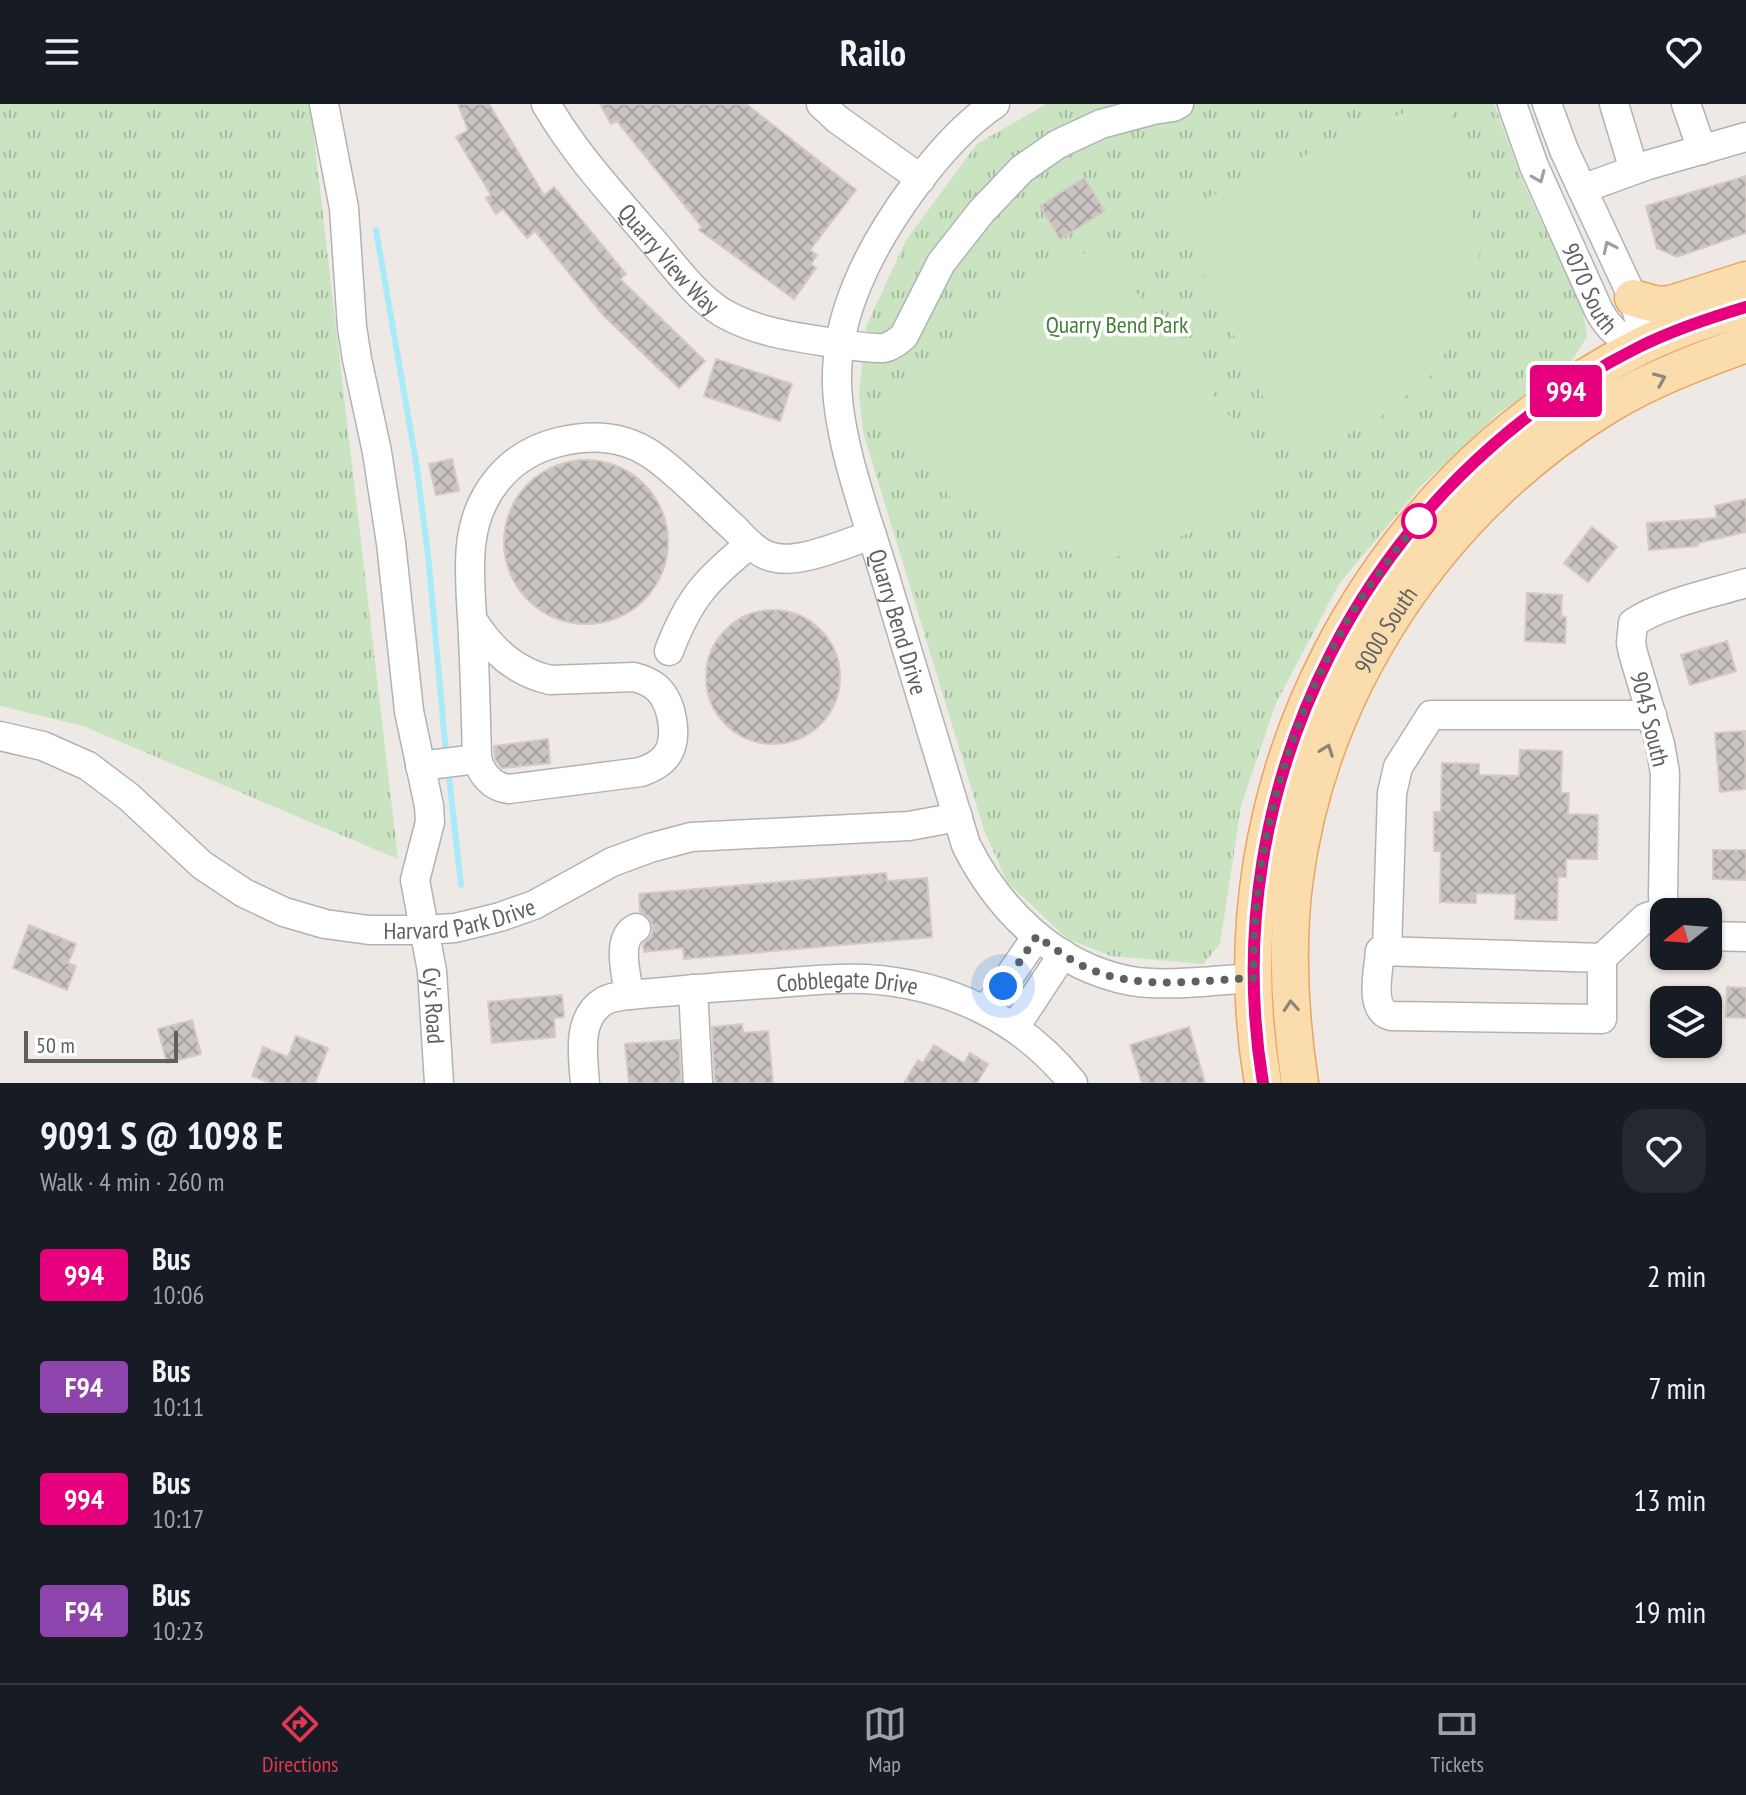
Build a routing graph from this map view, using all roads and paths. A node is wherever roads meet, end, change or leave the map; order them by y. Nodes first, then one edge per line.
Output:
1 (324, 104) edge
2 (546, 104) edge
3 (821, 104) edge
4 (995, 104) edge
5 (1179, 104) edge
6 (1512, 104) edge
7 (1547, 104) edge
8 (1614, 104) edge
9 (1686, 104) edge
10 (1746, 137) edge
11 (1702, 150) junction
12 (1634, 170) junction
13 (921, 179) junction
14 (1582, 189) junction
15 (1746, 280) edge
16 (1633, 298) junction
17 (1746, 307) edge
18 (1746, 325) edge
19 (840, 344) junction
20 (1746, 344) edge
21 (1640, 347) junction
22 (1467, 519) junction
23 (872, 535) junction
24 (750, 544) junction
25 (1746, 583) edge
26 (473, 621) junction
27 (667, 650) dead end
28 (1652, 715) junction
29 (0, 736) edge
30 (448, 762) junction
31 (958, 817) junction
32 (1663, 898) edge
33 (1650, 916) edge
34 (636, 928) dead end
35 (424, 930) junction
36 (1037, 936) junction
37 (1722, 936) edge
38 (1746, 937) edge
39 (1387, 951) junction
40 (1063, 954) junction
41 (1602, 958) junction
42 (1254, 978) junction
43 (693, 989) junction
44 (629, 995) junction
45 (986, 1010) junction
46 (1015, 1027) junction
47 (439, 1083) edge
48 (585, 1083) edge
49 (698, 1083) edge
50 (1073, 1083) edge
51 (1263, 1083) edge
52 (1300, 1083) edge

1 - 30 street
2 - 19 street, Quarry View Way
3 - 13 street
4 - 13 street, Quarry Bend Drive
5 - 19 street, Quarry View Way
6 -> 21 street, 9070 South
7 - 14 street, 9070 South
8 - 12 street
9 - 11 street
10 - 11 street
11 - 12 street
12 - 14 street
13 - 19 street, Quarry Bend Drive
16 -> 14 street, 9070 South
15 - 16 main road
16 - 21 street, 9070 South
17 - 21 main road, 9000 South
18 - 21 main road
19 - 23 street, Quarry Bend Drive
22 -> 20 main road, 9000 South
21 - 22 main road
21 - 42 main road, 9000 South
52 -> 22 main road, 9000 South
23 - 24 street
23 - 31 street, Quarry Bend Drive
24 - 26 street
24 - 27 street
25 - 28 street, 9045 South
26 - 30 street
26 - 30 street
28 - 32 street, 9045 South
28 - 39 street
29 - 35 street, Harvard Park Drive
30 - 35 street, Cy's Road
31 - 35 street, Harvard Park Drive
31 - 36 street, Quarry Bend Drive
33 - 41 street
34 - 44 street
35 - 47 street, Cy's Road
36 - 40 street, Quarry Bend Drive
36 - 45 street
37 - 38 street
39 - 41 street
39 - 41 street
40 - 42 street, Quarry Bend Drive
40 - 46 street
42 - 51 main road, 9000 South
43 - 44 street, Cobblegate Drive
43 - 45 street, Cobblegate Drive
43 - 49 street
44 - 48 street, Cobblegate Drive
45 - 46 street, Cobblegate Drive
46 - 50 street, Cobblegate Drive

